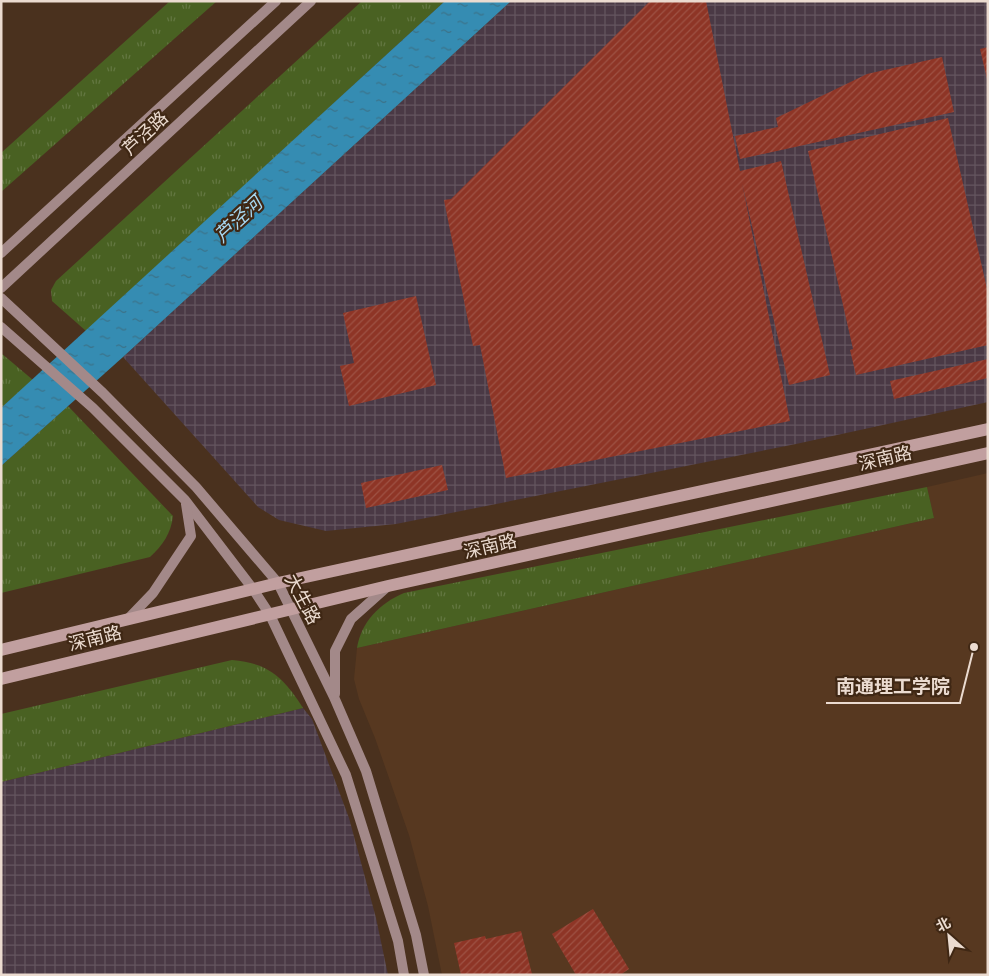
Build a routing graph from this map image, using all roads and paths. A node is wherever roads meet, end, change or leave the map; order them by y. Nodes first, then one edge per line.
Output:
1 (276, 1) edge
2 (311, 1) edge
3 (1, 253) edge
4 (1, 288) edge
5 (1, 298) edge
6 (1, 327) edge
7 (988, 429) edge
8 (988, 453) edge
9 (185, 500) junction
10 (278, 582) junction
11 (388, 586) junction
12 (253, 589) junction
13 (292, 610) junction
14 (270, 615) junction
15 (128, 619) junction
16 (1, 650) edge
17 (1, 679) edge
18 (334, 697) junction
19 (404, 975) edge
20 (424, 975) edge

1 - 3 street, 芦泾路
2 - 4 street, 芦泾路
5 - 10 street, 大生路
6 - 9 street, 大生路
7 - 10 main road, 深南路
8 - 11 main road, 深南路
9 - 12 street, 大生路
9 - 15 street
10 - 12 main road, 深南路
10 - 13 street, 大生路
11 - 13 main road, 深南路
11 - 18 street
12 - 14 street, 大生路
12 - 15 main road, 深南路
13 - 14 main road, 深南路
13 - 18 street, 大生路
14 - 17 main road, 深南路
14 - 19 street, 大生路
15 - 16 main road, 深南路
18 - 20 street, 大生路

